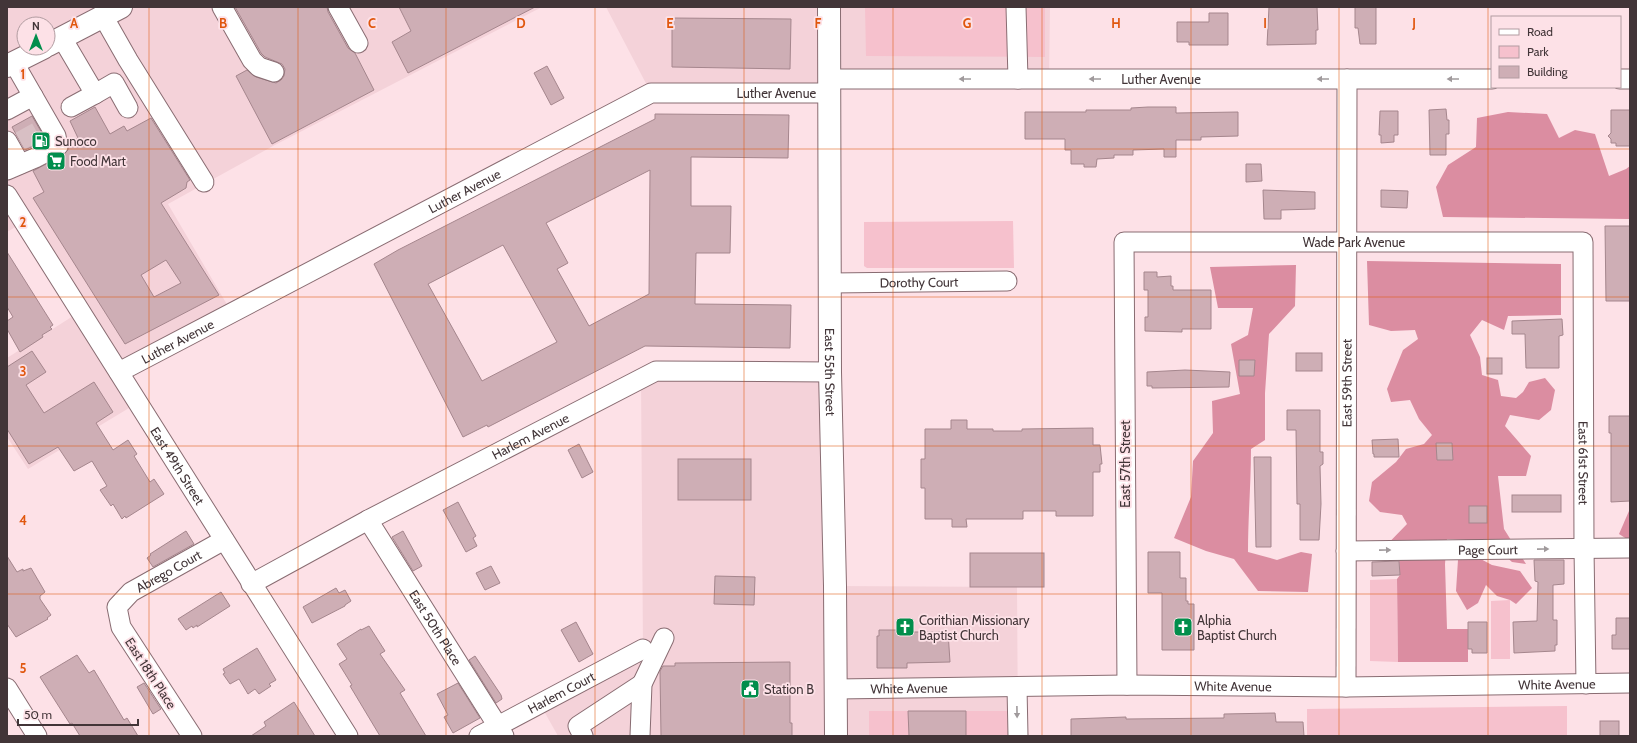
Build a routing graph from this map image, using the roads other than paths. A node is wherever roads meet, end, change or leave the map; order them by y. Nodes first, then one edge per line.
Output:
1 (222, 7) edge
2 (338, 7) edge
3 (829, 7) edge
4 (1016, 7) edge
5 (112, 12) edge
6 (56, 41) edge
7 (56, 43) edge
8 (358, 43) dead end
9 (27, 56) edge
10 (10, 65) edge
11 (274, 72) dead end
12 (1018, 79) junction
13 (1346, 79) junction
14 (1491, 79) edge
15 (830, 86) junction
16 (95, 94) junction
17 (33, 96) junction
18 (71, 107) dead end
19 (128, 108) dead end
20 (7, 110) edge
21 (14, 148) edge
22 (204, 182) dead end
23 (7, 195) edge
24 (1124, 242) joint
25 (1346, 242) junction
26 (1583, 242) joint
27 (1007, 281) dead end
28 (830, 284) junction
29 (119, 372) junction
30 (830, 372) junction
31 (368, 520) junction
32 (224, 540) junction
33 (1584, 548) junction
34 (1630, 548) edge
35 (1346, 551) junction
36 (251, 584) junction
37 (117, 607) joint
38 (664, 638) dead end
39 (643, 649) dead end
40 (1630, 683) edge
41 (642, 684) junction
42 (1586, 684) junction
43 (1127, 685) junction
44 (1017, 687) junction
45 (1346, 687) junction
46 (7, 688) edge
47 (836, 689) junction
48 (501, 731) edge
49 (37, 736) edge
50 (192, 736) edge
51 (348, 736) edge
52 (479, 736) edge
53 (583, 736) edge
54 (640, 736) edge
55 (836, 736) edge
56 (1018, 736) edge

1 - 11 street
2 - 8 street
3 - 15 main road, East 55th Street
4 - 12 street
5 - 6 main road
5 - 22 street
7 - 16 street
9 - 10 main road
10 - 17 street
13 -> 12 street, Luther Avenue
12 -> 15 street, Luther Avenue
14 -> 13 street, Luther Avenue
13 - 25 street, East 59th Street
15 - 28 main road, East 55th Street
15 - 29 street, Luther Avenue
16 - 18 street
16 - 19 street
17 - 20 street
17 - 21 street
23 - 29 street, East 49th Street
24 - 25 street, Wade Park Avenue
24 - 43 street, East 57th Street
25 - 26 street, Wade Park Avenue
25 - 35 street, East 59th Street
26 - 33 street, East 61st Street
27 - 28 street, Dorothy Court
28 - 30 main road, East 55th Street
29 - 32 street, East 49th Street
30 - 31 street, Harlem Avenue
30 - 47 main road, East 55th Street
31 - 36 street, Harlem Avenue
31 - 48 street, East 50th Place
32 - 36 street, East 49th Street
32 - 37 street, Abrego Court
33 - 34 street, Page Court
35 -> 33 street, Page Court
33 - 42 street, East 61st Street
35 - 45 street, East 59th Street
36 - 51 street, East 49th Street
37 - 50 street, East 18th Place
38 - 41 street
39 - 48 street, Harlem Court
40 - 42 street, White Avenue
41 - 53 street
41 - 54 street
42 - 45 street, White Avenue
43 - 44 street, White Avenue
43 - 45 street, White Avenue
44 - 47 street, White Avenue
44 -> 56 street
46 - 49 street
47 - 55 main road, East 55th Street
48 - 52 street, Harlem Court

